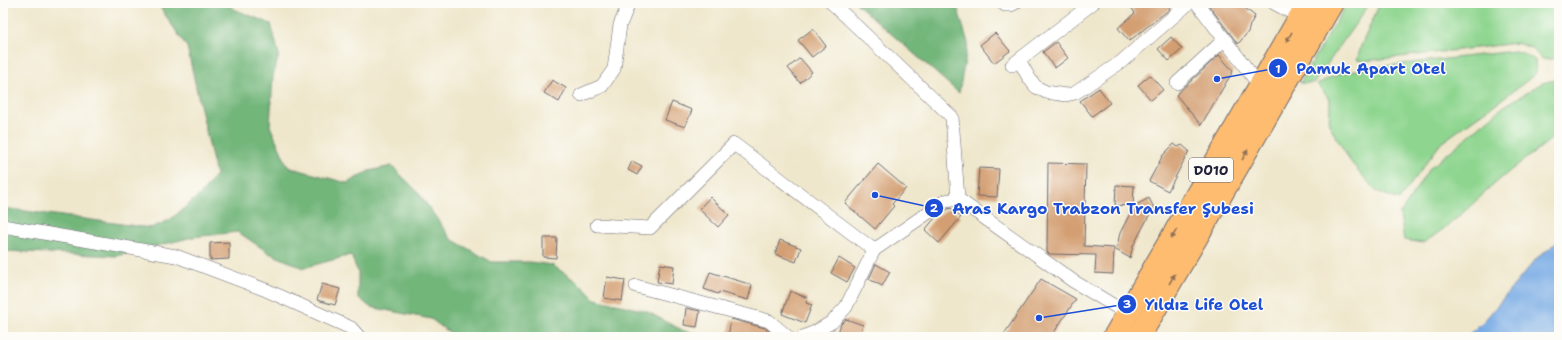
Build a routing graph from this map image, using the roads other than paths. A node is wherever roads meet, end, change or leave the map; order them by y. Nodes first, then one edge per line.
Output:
1 (629, 3) edge
2 (832, 3) edge
3 (1003, 3) edge
4 (1014, 3) edge
5 (1093, 3) edge
6 (1189, 3) edge
7 (1197, 3) edge
8 (1274, 3) edge
9 (1332, 3) edge
10 (1304, 10) edge
11 (1225, 39) junction
12 (1177, 82) dead end
13 (1259, 85) junction
14 (581, 95) dead end
15 (958, 198) junction
16 (597, 225) dead end
17 (3, 226) edge
18 (874, 250) junction
19 (636, 286) dead end
20 (1128, 314) junction
21 (358, 337) edge
22 (788, 337) edge
23 (803, 337) edge
24 (1114, 337) edge
25 (1139, 337) edge

1 - 14 street
2 - 15 street
3 - 4 street
5 - 6 street
7 - 11 street
8 - 10 street
25 -> 9 highway, D010
10 -> 13 highway, D010
11 - 12 street
11 - 13 street
13 -> 20 highway, D010
15 - 18 street
15 - 20 street
16 - 18 street
17 - 21 street
18 - 23 street
19 - 22 street
20 - 24 highway, D010

